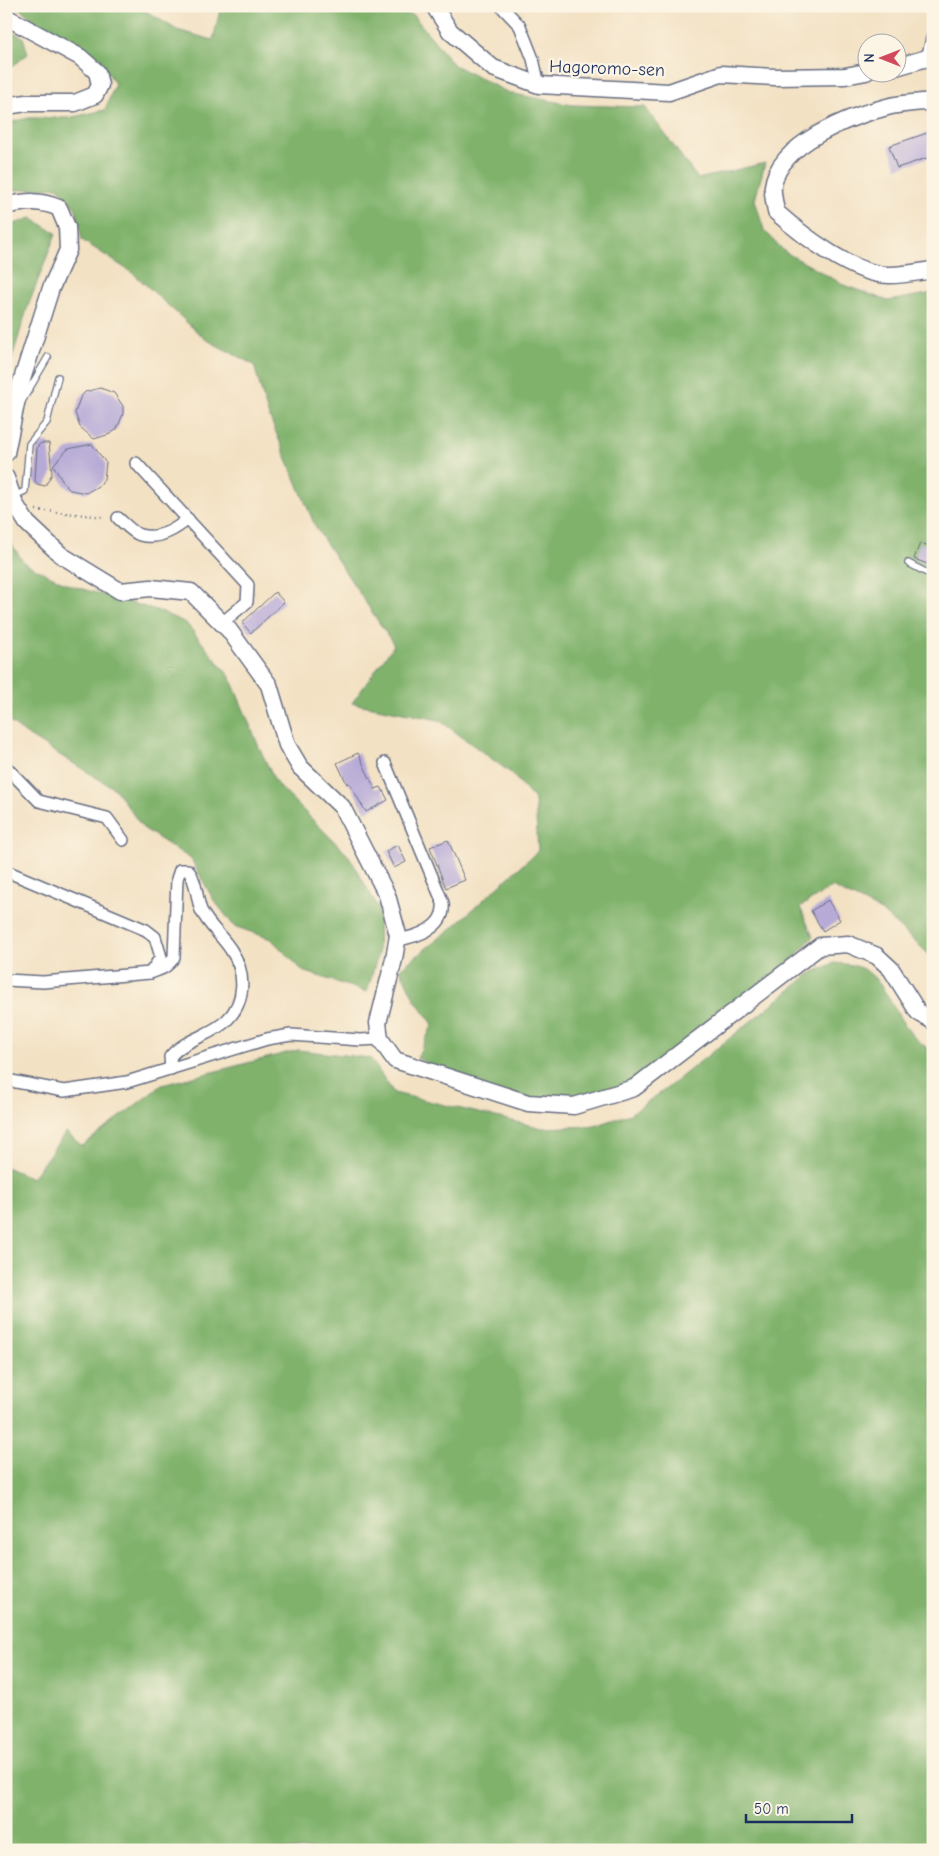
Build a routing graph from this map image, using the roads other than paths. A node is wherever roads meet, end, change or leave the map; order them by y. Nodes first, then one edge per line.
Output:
1 (434, 6) edge
2 (501, 6) edge
3 (6, 17) edge
4 (933, 35) edge
5 (930, 60) edge
6 (906, 65) edge
7 (856, 74) edge
8 (539, 86) junction
9 (933, 101) edge
10 (6, 106) edge
11 (6, 206) edge
12 (933, 270) edge
13 (48, 358) dead end
14 (58, 377) dead end
15 (13, 413) junction
16 (6, 453) edge
17 (136, 464) dead end
18 (6, 478) edge
19 (15, 502) junction
20 (118, 518) road end
21 (188, 519) junction
22 (908, 563) dead end
23 (933, 576) edge
24 (222, 623) junction
25 (385, 764) dead end
26 (6, 767) edge
27 (123, 840) dead end
28 (6, 871) edge
29 (397, 940) junction
30 (150, 973) junction
31 (6, 980) edge
32 (933, 1021) edge
33 (380, 1039) junction
34 (171, 1069) junction
35 (6, 1080) edge

1 - 8 street, Hagoromo-sen
2 - 8 street
3 - 10 street
4 - 5 street
5 - 6 street
7 - 8 street, Hagoromo-sen
9 - 12 street
11 - 15 street
13 - 15 lane
14 - 19 lane
15 - 16 street
17 - 21 street
18 - 19 street
19 - 24 street
20 - 21 street
21 - 24 street
22 - 23 lane
24 - 29 street
25 - 29 street
26 - 27 street
28 - 30 street
29 - 33 street
30 - 31 street
30 - 34 street
32 - 33 street
33 - 34 street
34 - 35 street

